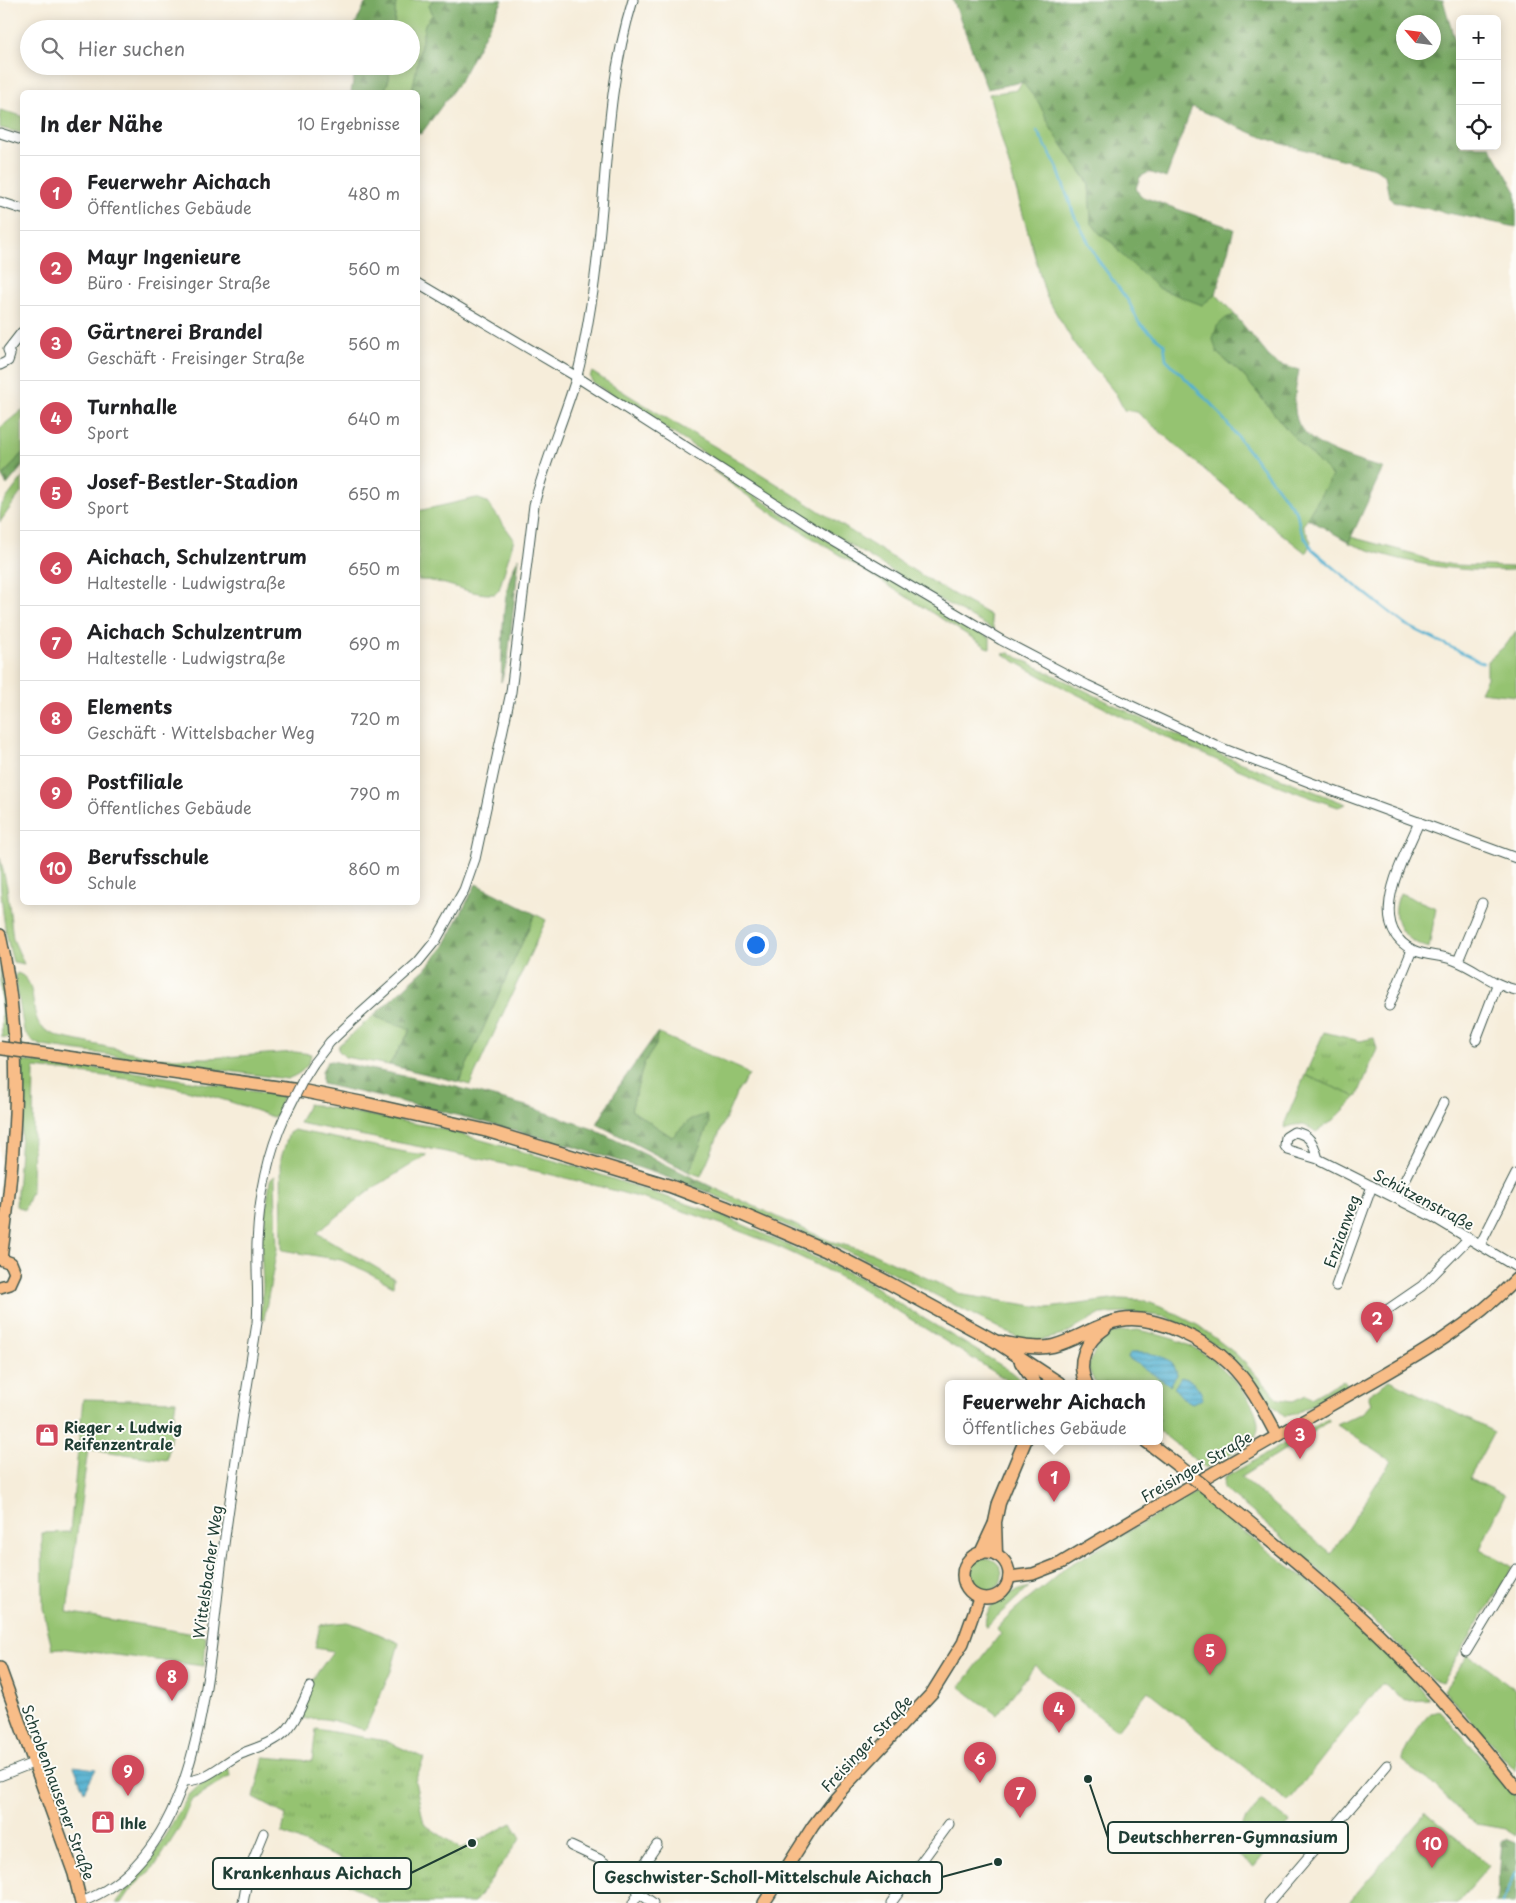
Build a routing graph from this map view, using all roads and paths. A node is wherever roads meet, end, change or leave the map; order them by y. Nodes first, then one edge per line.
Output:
1 (633, 0) edge
2 (0, 134) edge
3 (20, 139) edge
4 (0, 202) edge
5 (20, 208) edge
6 (420, 284) edge
7 (20, 334) edge
8 (4, 350) edge
9 (0, 365) edge
10 (576, 377) junction
11 (1419, 822) junction
12 (1516, 858) edge
13 (1482, 903) dead end
14 (0, 935) edge
15 (1412, 950) junction
16 (1458, 961) junction
17 (1497, 985) junction
18 (1516, 990) edge
19 (1390, 1006) dead end
20 (1476, 1040) dead end
21 (0, 1048) edge
22 (1444, 1102) dead end
23 (1318, 1159) dead end
24 (1516, 1174) edge
25 (1372, 1186) junction
26 (1396, 1198) junction
27 (1469, 1238) junction
28 (1480, 1245) junction
29 (1, 1259) edge
30 (1516, 1267) edge
31 (1516, 1279) edge
32 (1336, 1286) dead end
33 (0, 1287) edge
34 (0, 1293) edge
35 (1387, 1310) dead end
36 (1113, 1322) junction
37 (995, 1341) junction
38 (1015, 1354) junction
39 (1033, 1380) edge
40 (1054, 1380) edge
41 (1085, 1380) edge
42 (1278, 1435) junction
43 (1023, 1445) edge
44 (1151, 1445) edge
45 (995, 1522) junction
46 (981, 1553) junction
47 (996, 1554) junction
48 (1516, 1569) edge
49 (1009, 1577) junction
50 (979, 1598) junction
51 (1466, 1652) dead end
52 (0, 1668) edge
53 (310, 1687) dead end
54 (4, 1692) edge
55 (33, 1763) junction
56 (1387, 1765) dead end
57 (0, 1776) edge
58 (185, 1781) junction
59 (1516, 1788) edge
60 (949, 1824) dead end
61 (264, 1833) dead end
62 (657, 1845) dead end
63 (571, 1846) dead end
64 (632, 1882) junction
65 (639, 1893) junction
66 (81, 1902) edge
67 (243, 1903) edge
68 (633, 1903) edge
69 (653, 1903) edge
70 (764, 1903) edge
71 (892, 1903) edge
72 (1269, 1903) edge

1 - 10 street, Wittelsbacher Weg
2 - 3 street
4 - 5 street
6 - 10 street
7 - 8 street
8 - 9 street
10 - 11 street
10 - 58 street, Wittelsbacher Weg, bridge
11 - 12 street
11 - 15 street
13 - 16 street
14 - 29 main road
15 - 16 street
15 - 19 street
16 - 17 street
17 - 18 street
17 - 20 street
21 - 37 highway, bridge
22 - 26 street
23 - 25 street, Schützenstraße
24 - 28 street
25 - 26 street, Schützenstraße
25 - 32 street, Enzianweg
26 - 27 street, Schützenstraße
27 - 28 street, Schützenstraße
27 - 35 street
28 - 30 street, Schützenstraße
29 - 33 main road
31 - 42 main road, Freisinger Straße
33 - 34 main road
36 - 37 highway
36 - 41 highway
36 - 42 highway
37 - 38 highway
38 - 39 highway
38 - 40 highway
42 - 49 main road, Freisinger Straße
43 - 45 highway
44 - 59 highway, bridge
45 - 46 highway
45 - 47 highway
46 - 47 main road
46 - 50 main road
47 - 49 main road
48 - 51 street
49 - 50 main road
50 - 70 main road, Freisinger Straße
52 - 54 main road, Schrobenhausener Straße
53 - 58 street
54 - 55 main road, Schrobenhausener Straße
55 - 57 street
55 - 66 main road, Schrobenhausener Straße
56 - 72 street
58 - 66 street, Wittelsbacher Weg
60 - 71 street
61 - 67 street
62 - 64 street
63 - 64 street
64 - 65 street
65 - 68 street
65 - 69 street

